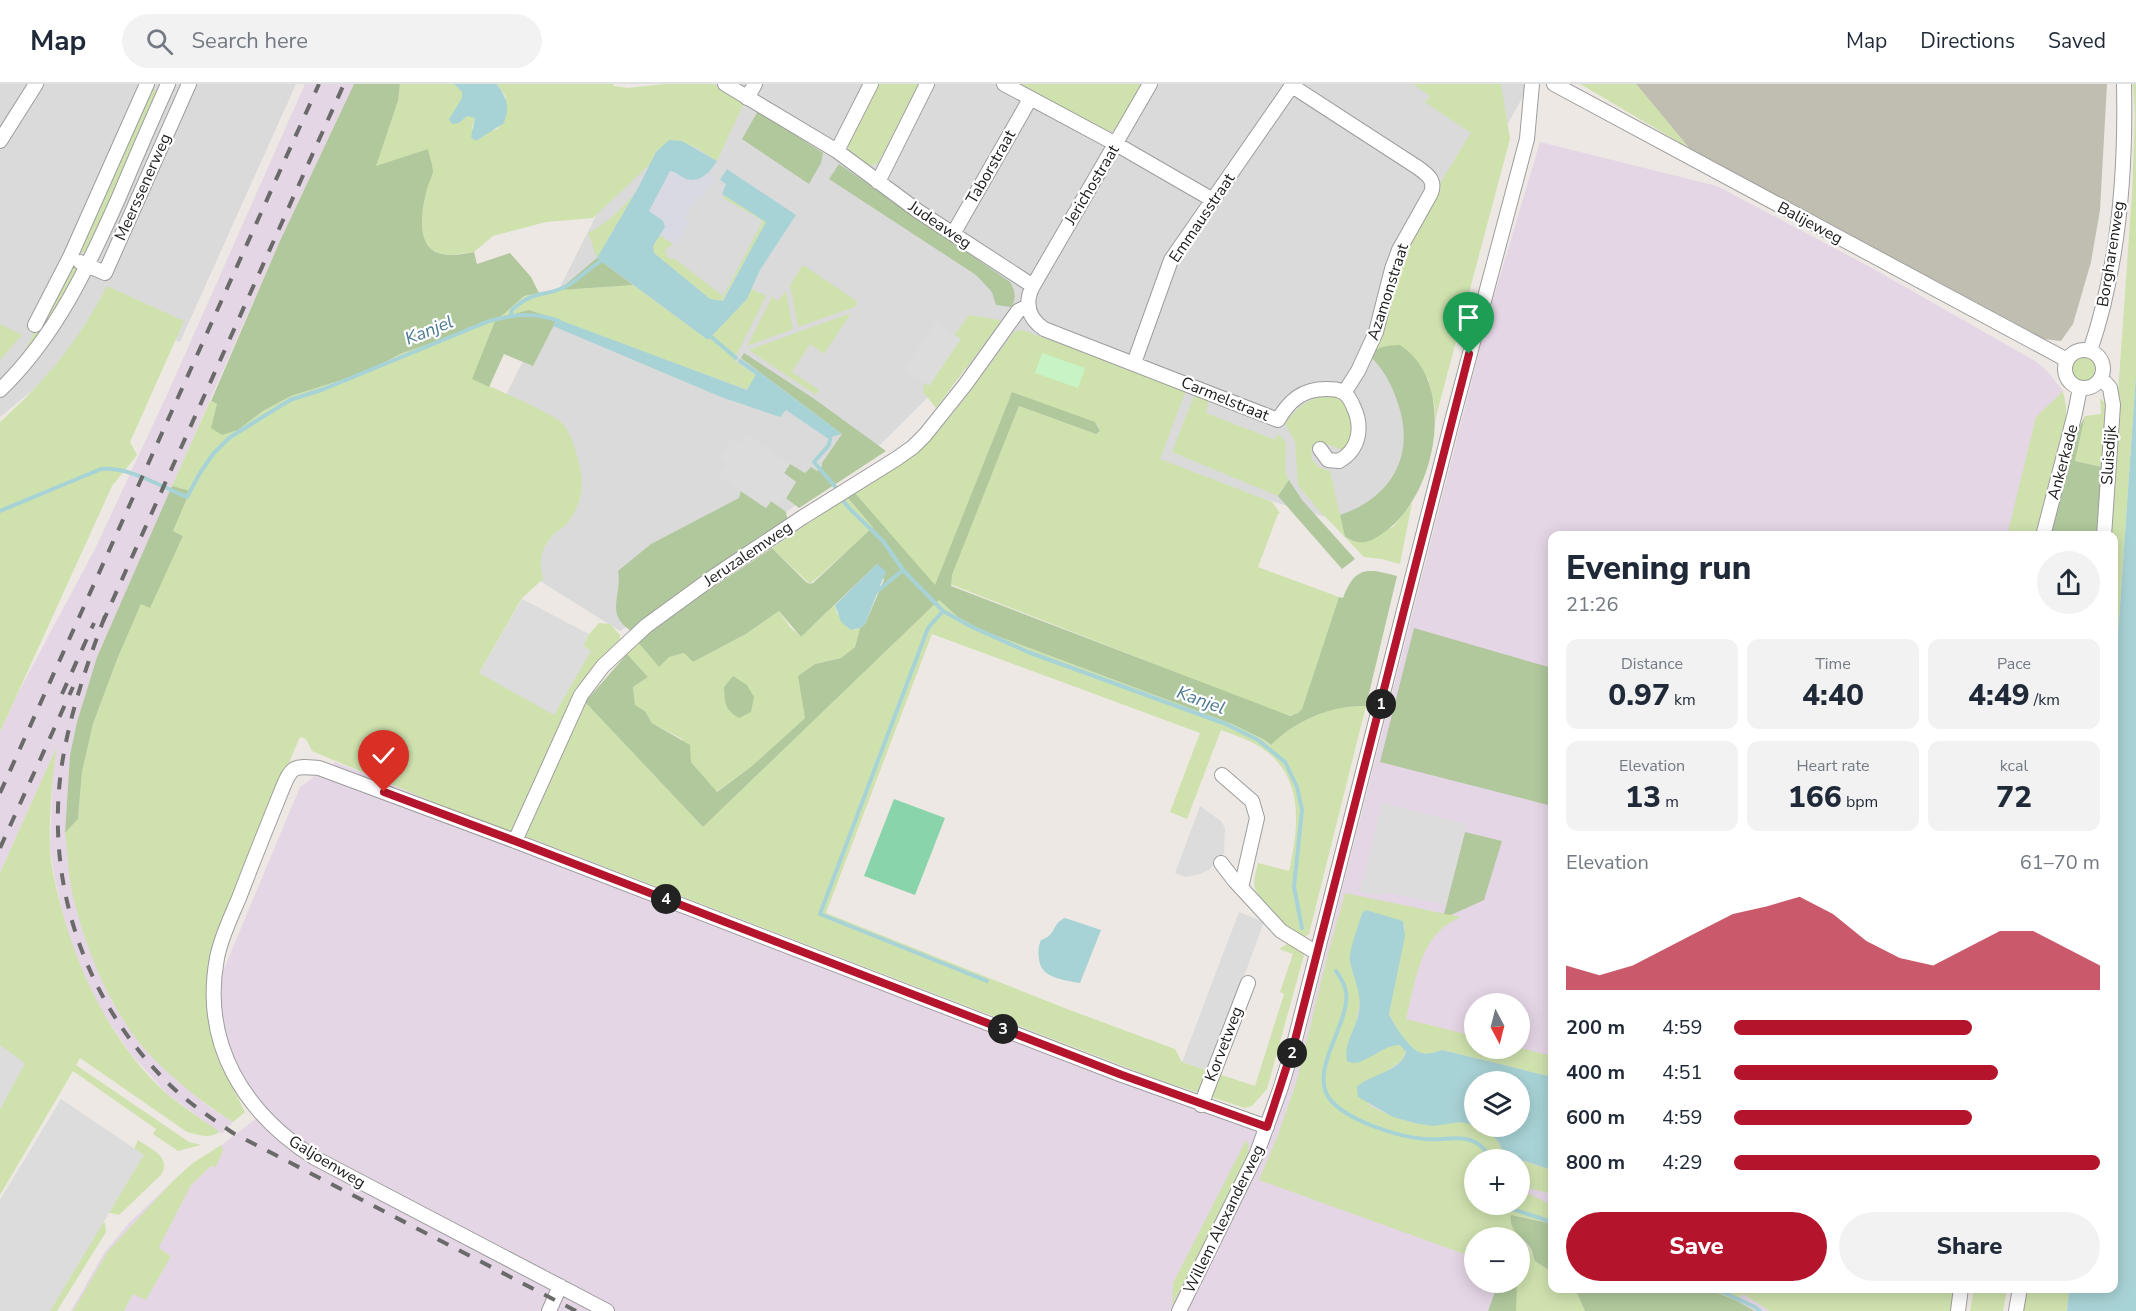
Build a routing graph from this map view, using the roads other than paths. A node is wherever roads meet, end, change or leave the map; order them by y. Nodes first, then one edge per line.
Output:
1 (36, 84) edge
2 (147, 84) edge
3 (168, 84) edge
4 (189, 84) edge
5 (725, 84) edge
6 (755, 84) edge
7 (871, 84) edge
8 (927, 84) edge
9 (1004, 84) edge
10 (1150, 84) edge
11 (1532, 84) edge
12 (1554, 84) edge
13 (2124, 84) edge
14 (1293, 85) edge
15 (747, 98) junction
16 (1030, 99) junction
17 (0, 141) edge
18 (1116, 144) junction
19 (837, 151) junction
20 (879, 182) junction
21 (1213, 200) junction
22 (953, 234) junction
23 (70, 257) junction
24 (88, 265) junction
25 (1033, 286) junction
26 (1028, 306) junction
27 (35, 325) dead end
28 (2090, 351) junction
29 (2067, 360) junction
30 (1134, 363) junction
31 (2102, 379) junction
32 (2080, 388) junction
33 (0, 390) edge
34 (1344, 393) junction
35 (1320, 449) dead end
36 (2044, 531) edge
37 (2104, 531) edge
38 (1221, 775) dead end
39 (515, 841) junction
40 (1221, 863) dead end
41 (1241, 888) junction
42 (1317, 953) junction
43 (1248, 983) dead end
44 (1201, 1105) junction
45 (1267, 1127) junction
46 (560, 1286) junction
47 (1960, 1293) edge
48 (2019, 1293) edge
49 (549, 1311) edge
50 (607, 1311) edge
51 (1179, 1311) edge
52 (1958, 1311) edge
53 (2016, 1311) edge

1 - 17 street
2 - 23 street
3 - 24 street, Meerssenerweg
4 - 24 street, Meerssenerweg
5 - 15 street, Judeaweg
6 - 15 street
7 - 19 street
8 - 20 street
9 - 16 street
10 - 18 street, Jerichostraat
11 - 42 street, Willem Alexanderweg
12 - 29 street, Balijeweg
13 - 28 street, Borgharenweg
14 - 21 street, Emmausstraat
14 - 34 street, Azamonstraat
15 - 19 street, Judeaweg
16 - 18 street
16 - 22 street, Taborstraat
18 - 21 street
18 - 25 street, Jerichostraat
19 - 20 street, Judeaweg
20 - 22 street, Judeaweg
21 - 30 street, Emmausstraat
22 - 25 street, Judeaweg
23 - 24 street, Meerssenerweg
23 - 27 street
24 - 33 street, Meerssenerweg
25 - 26 street
26 - 30 street
26 - 39 street, Jeruzalemweg
28 - 29 street
28 - 31 street
29 - 32 street
30 - 34 street, Carmelstraat
31 - 32 street
31 - 37 street, Sluisdijk
32 - 36 street, Ankerkade
34 - 35 street
38 - 41 street
39 - 44 street
39 - 46 street, Galjoenweg
40 - 41 street
41 - 42 street
42 - 45 street, Willem Alexanderweg
43 - 44 street, Korvetweg
44 - 45 street
45 - 51 street, Willem Alexanderweg
46 - 49 street
46 - 50 street, Galjoenweg
47 - 52 street
48 - 53 street

